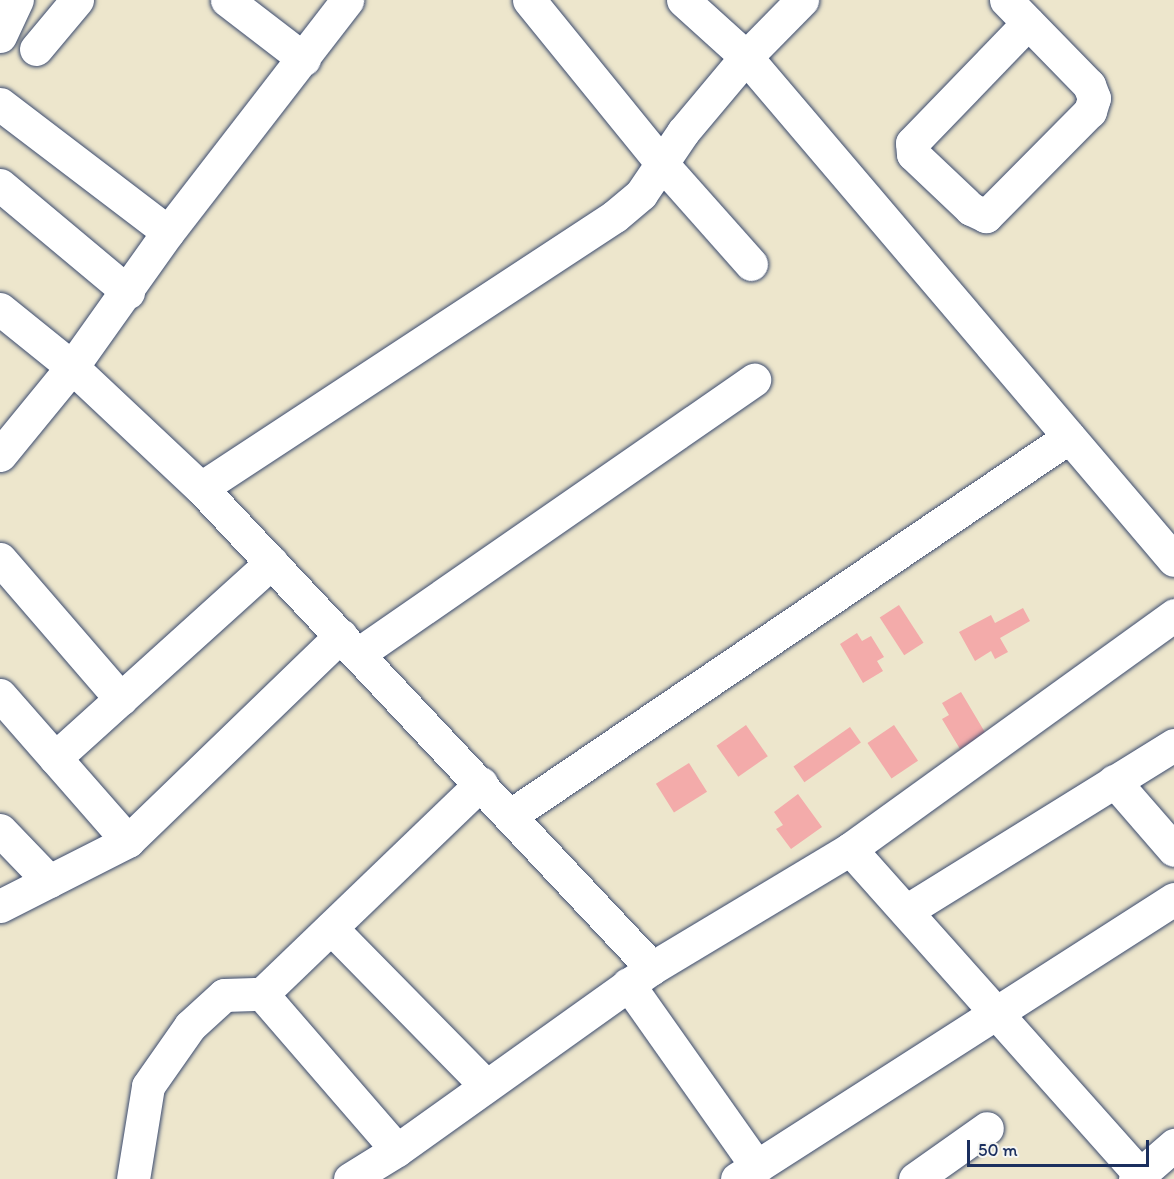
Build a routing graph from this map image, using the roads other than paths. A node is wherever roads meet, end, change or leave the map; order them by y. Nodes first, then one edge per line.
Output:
1 (17, 0) edge
2 (77, 0) edge
3 (227, 0) edge
4 (347, 0) edge
5 (529, 0) edge
6 (683, 0) edge
7 (802, 0) edge
8 (1006, 0) edge
9 (1028, 23) junction
10 (0, 36) edge
11 (36, 49) dead end
12 (746, 57) junction
13 (304, 58) junction
14 (0, 104) edge
15 (664, 166) junction
16 (0, 185) edge
17 (168, 232) junction
18 (751, 264) dead end
19 (128, 292) junction
20 (0, 309) edge
21 (72, 367) junction
22 (754, 380) dead end
23 (1069, 437) junction
24 (0, 455) edge
25 (201, 488) junction
26 (0, 559) edge
27 (1174, 560) edge
28 (272, 562) junction
29 (1174, 615) edge
30 (350, 644) junction
31 (0, 695) edge
32 (121, 699) junction
33 (1174, 745) edge
34 (55, 758) junction
35 (1114, 781) junction
36 (481, 783) junction
37 (511, 815) junction
38 (0, 830) edge
39 (128, 841) junction
40 (850, 849) junction
41 (1174, 850) edge
42 (49, 881) junction
43 (1174, 899) edge
44 (0, 906) edge
45 (906, 912) junction
46 (331, 927) junction
47 (640, 976) junction
48 (262, 994) junction
49 (998, 1015) junction
50 (486, 1086) junction
51 (987, 1128) dead end
52 (1174, 1145) edge
53 (396, 1150) junction
54 (747, 1173) edge
55 (1140, 1178) edge
56 (133, 1179) edge
57 (350, 1179) edge
58 (915, 1179) edge

1 - 10 street
2 - 11 street
3 - 13 street
4 - 13 street
5 - 15 street
6 - 12 street
7 - 12 street
8 - 9 street
9 - 9 street
12 - 15 street
12 - 23 street
13 - 17 street
14 - 17 street
15 - 18 street
15 - 25 street
16 - 19 street
17 - 19 street
19 - 21 street
20 - 21 street
21 - 24 street
21 - 25 street
22 - 30 street
23 - 27 street
23 - 37 street
25 - 28 street
26 - 32 street
28 - 30 street
28 - 32 street
29 - 40 street
30 - 36 street
30 - 39 street
31 - 34 street
32 - 34 street
33 - 35 street
34 - 39 street
35 - 41 street
35 - 45 street
36 - 37 street
36 - 46 street
37 - 47 street
38 - 42 street
39 - 42 street
40 - 45 street
40 - 47 street
42 - 44 street
43 - 49 street
45 - 49 street
46 - 48 street
46 - 50 street
47 - 50 street
47 - 54 street
48 - 53 street
48 - 56 street
49 - 54 street
49 - 55 street
50 - 53 street
51 - 58 street
52 - 55 street
53 - 57 street

